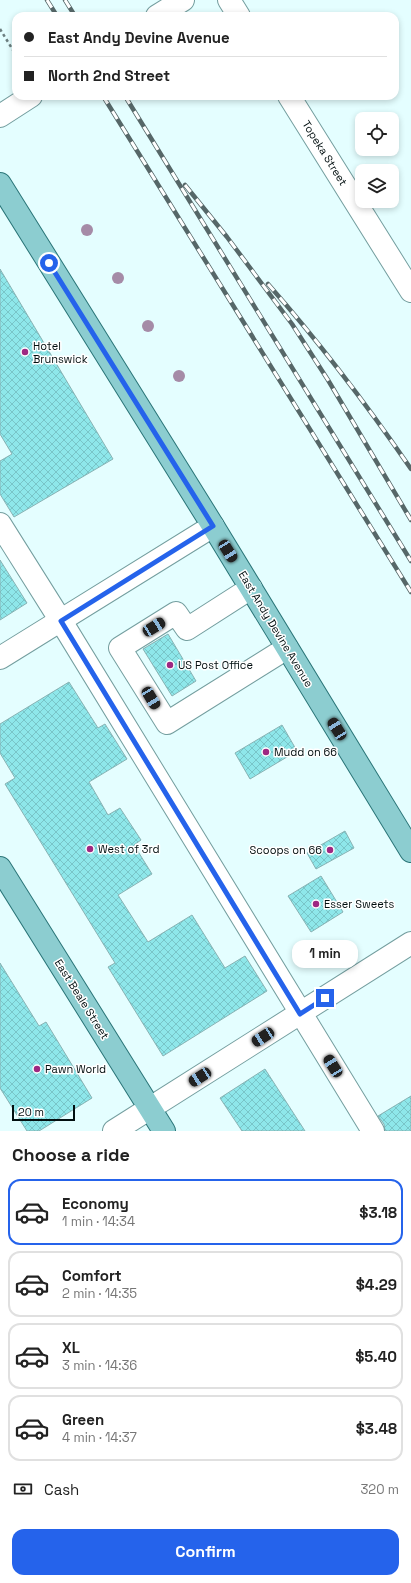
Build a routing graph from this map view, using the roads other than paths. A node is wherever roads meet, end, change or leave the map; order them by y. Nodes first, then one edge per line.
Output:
1 (183, 0) edge
2 (229, 0) edge
3 (164, 12) edge
4 (236, 12) edge
5 (25, 100) edge
6 (292, 100) edge
7 (0, 116) edge
8 (0, 184) edge
9 (411, 291) edge
10 (0, 524) edge
11 (213, 526) junction
12 (251, 588) junction
13 (61, 621) junction
14 (287, 648) junction
15 (0, 658) edge
16 (411, 851) edge
17 (0, 868) edge
18 (411, 944) edge
19 (300, 1014) junction
20 (150, 1109) junction
21 (114, 1131) edge
22 (164, 1131) edge
23 (373, 1131) edge

1 - 3 street
2 - 4 street
5 - 7 street
6 - 9 street, Topeka Street
8 - 11 main road, East Andy Devine Avenue
10 - 13 street
11 - 12 main road, East Andy Devine Avenue
11 - 13 street
12 - 14 main road, East Andy Devine Avenue
12 - 14 street
13 - 15 street
13 - 19 street
14 - 16 main road, East Andy Devine Avenue
17 - 20 main road, East Beale Street
18 - 19 street
19 - 20 street
19 - 23 street
20 - 21 street
20 - 22 main road, East Beale Street

